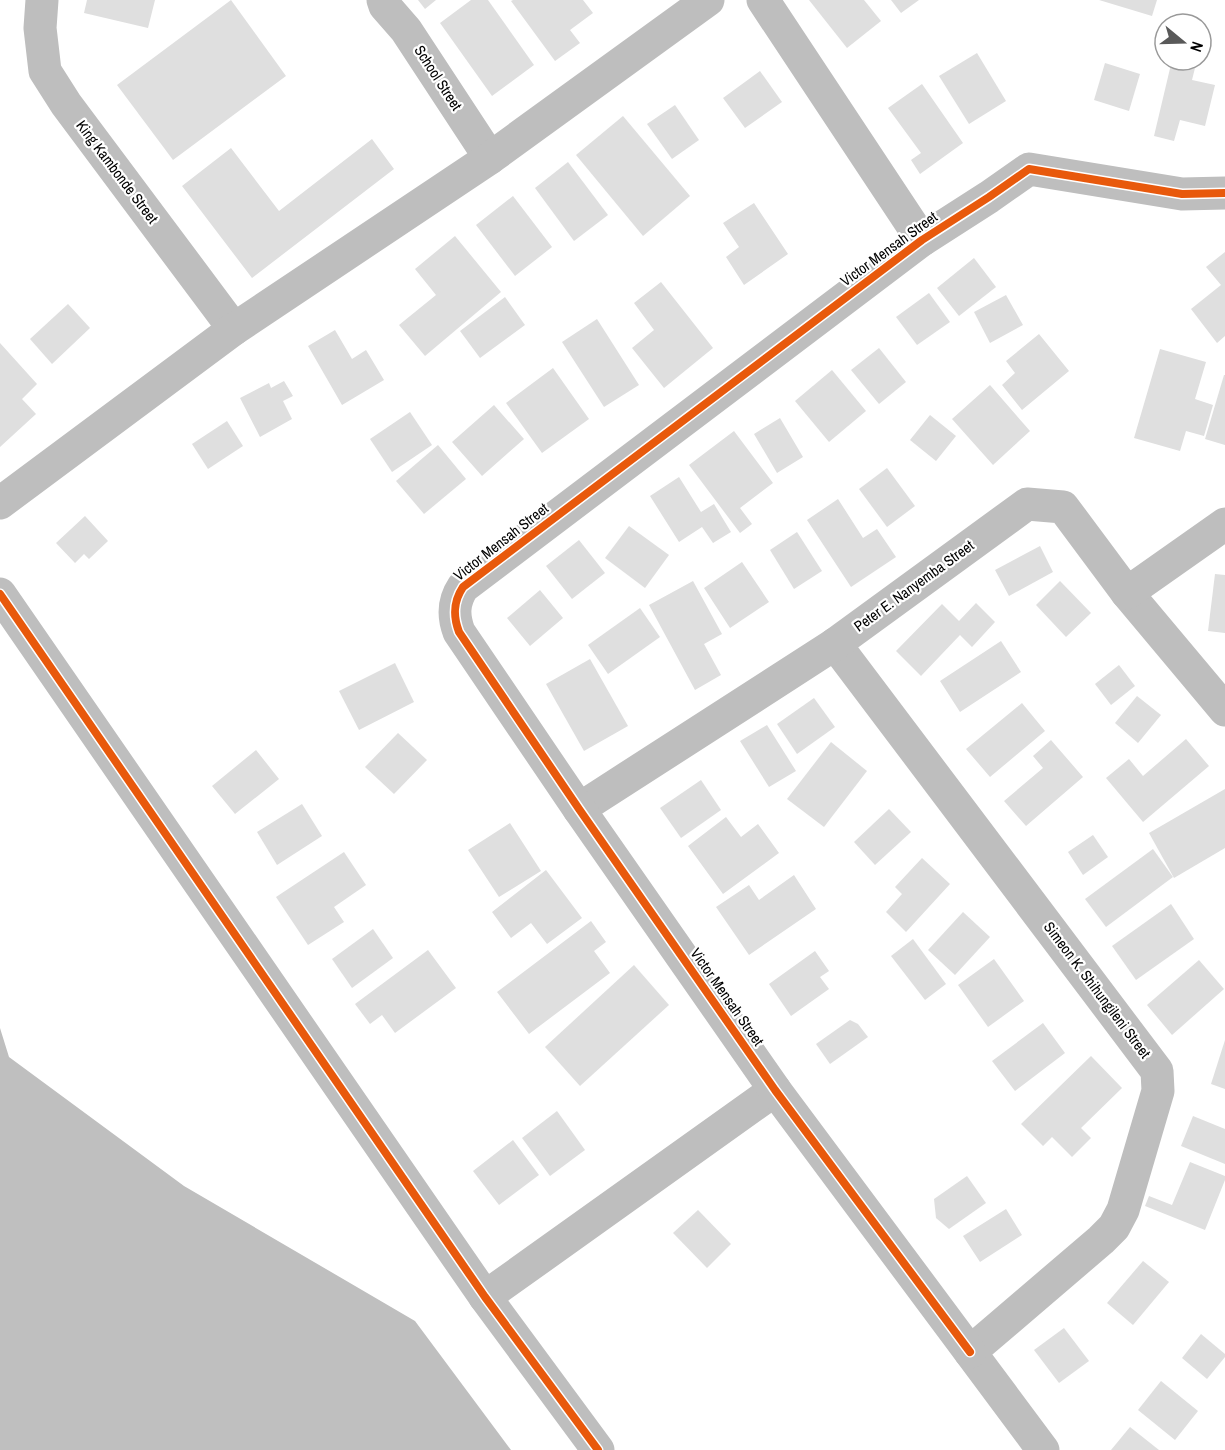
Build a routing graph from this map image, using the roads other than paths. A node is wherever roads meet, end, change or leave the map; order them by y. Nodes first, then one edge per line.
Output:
1 (42, 0) edge
2 (383, 0) edge
3 (708, 0) edge
4 (763, 0) edge
5 (490, 158) junction
6 (1225, 193) edge
7 (922, 240) junction
8 (234, 329) junction
9 (0, 503) edge
10 (1225, 525) edge
11 (1127, 593) junction
12 (0, 594) edge
13 (835, 644) junction
14 (1225, 710) edge
15 (579, 809) junction
16 (776, 1090) junction
17 (485, 1297) junction
18 (970, 1352) junction
19 (598, 1450) edge
20 (1043, 1450) edge

1 - 8 street, King Kambonde Street
2 - 5 street, School Street
3 - 5 street
4 - 7 street
5 - 8 street
6 - 7 street, Victor Mensah Street
7 - 15 street, Victor Mensah Street
8 - 9 street
10 - 11 street
11 - 13 street, Peter E. Nanyemba Street
11 - 14 street, Peter E. Nanyemba Street
12 - 17 street
13 - 15 street, Peter E. Nanyemba Street
13 - 18 street, Simeon K. Shihungileni Street
15 - 16 street, Victor Mensah Street
16 - 17 street
16 - 18 street, Victor Mensah Street
17 - 19 street
18 - 20 street

